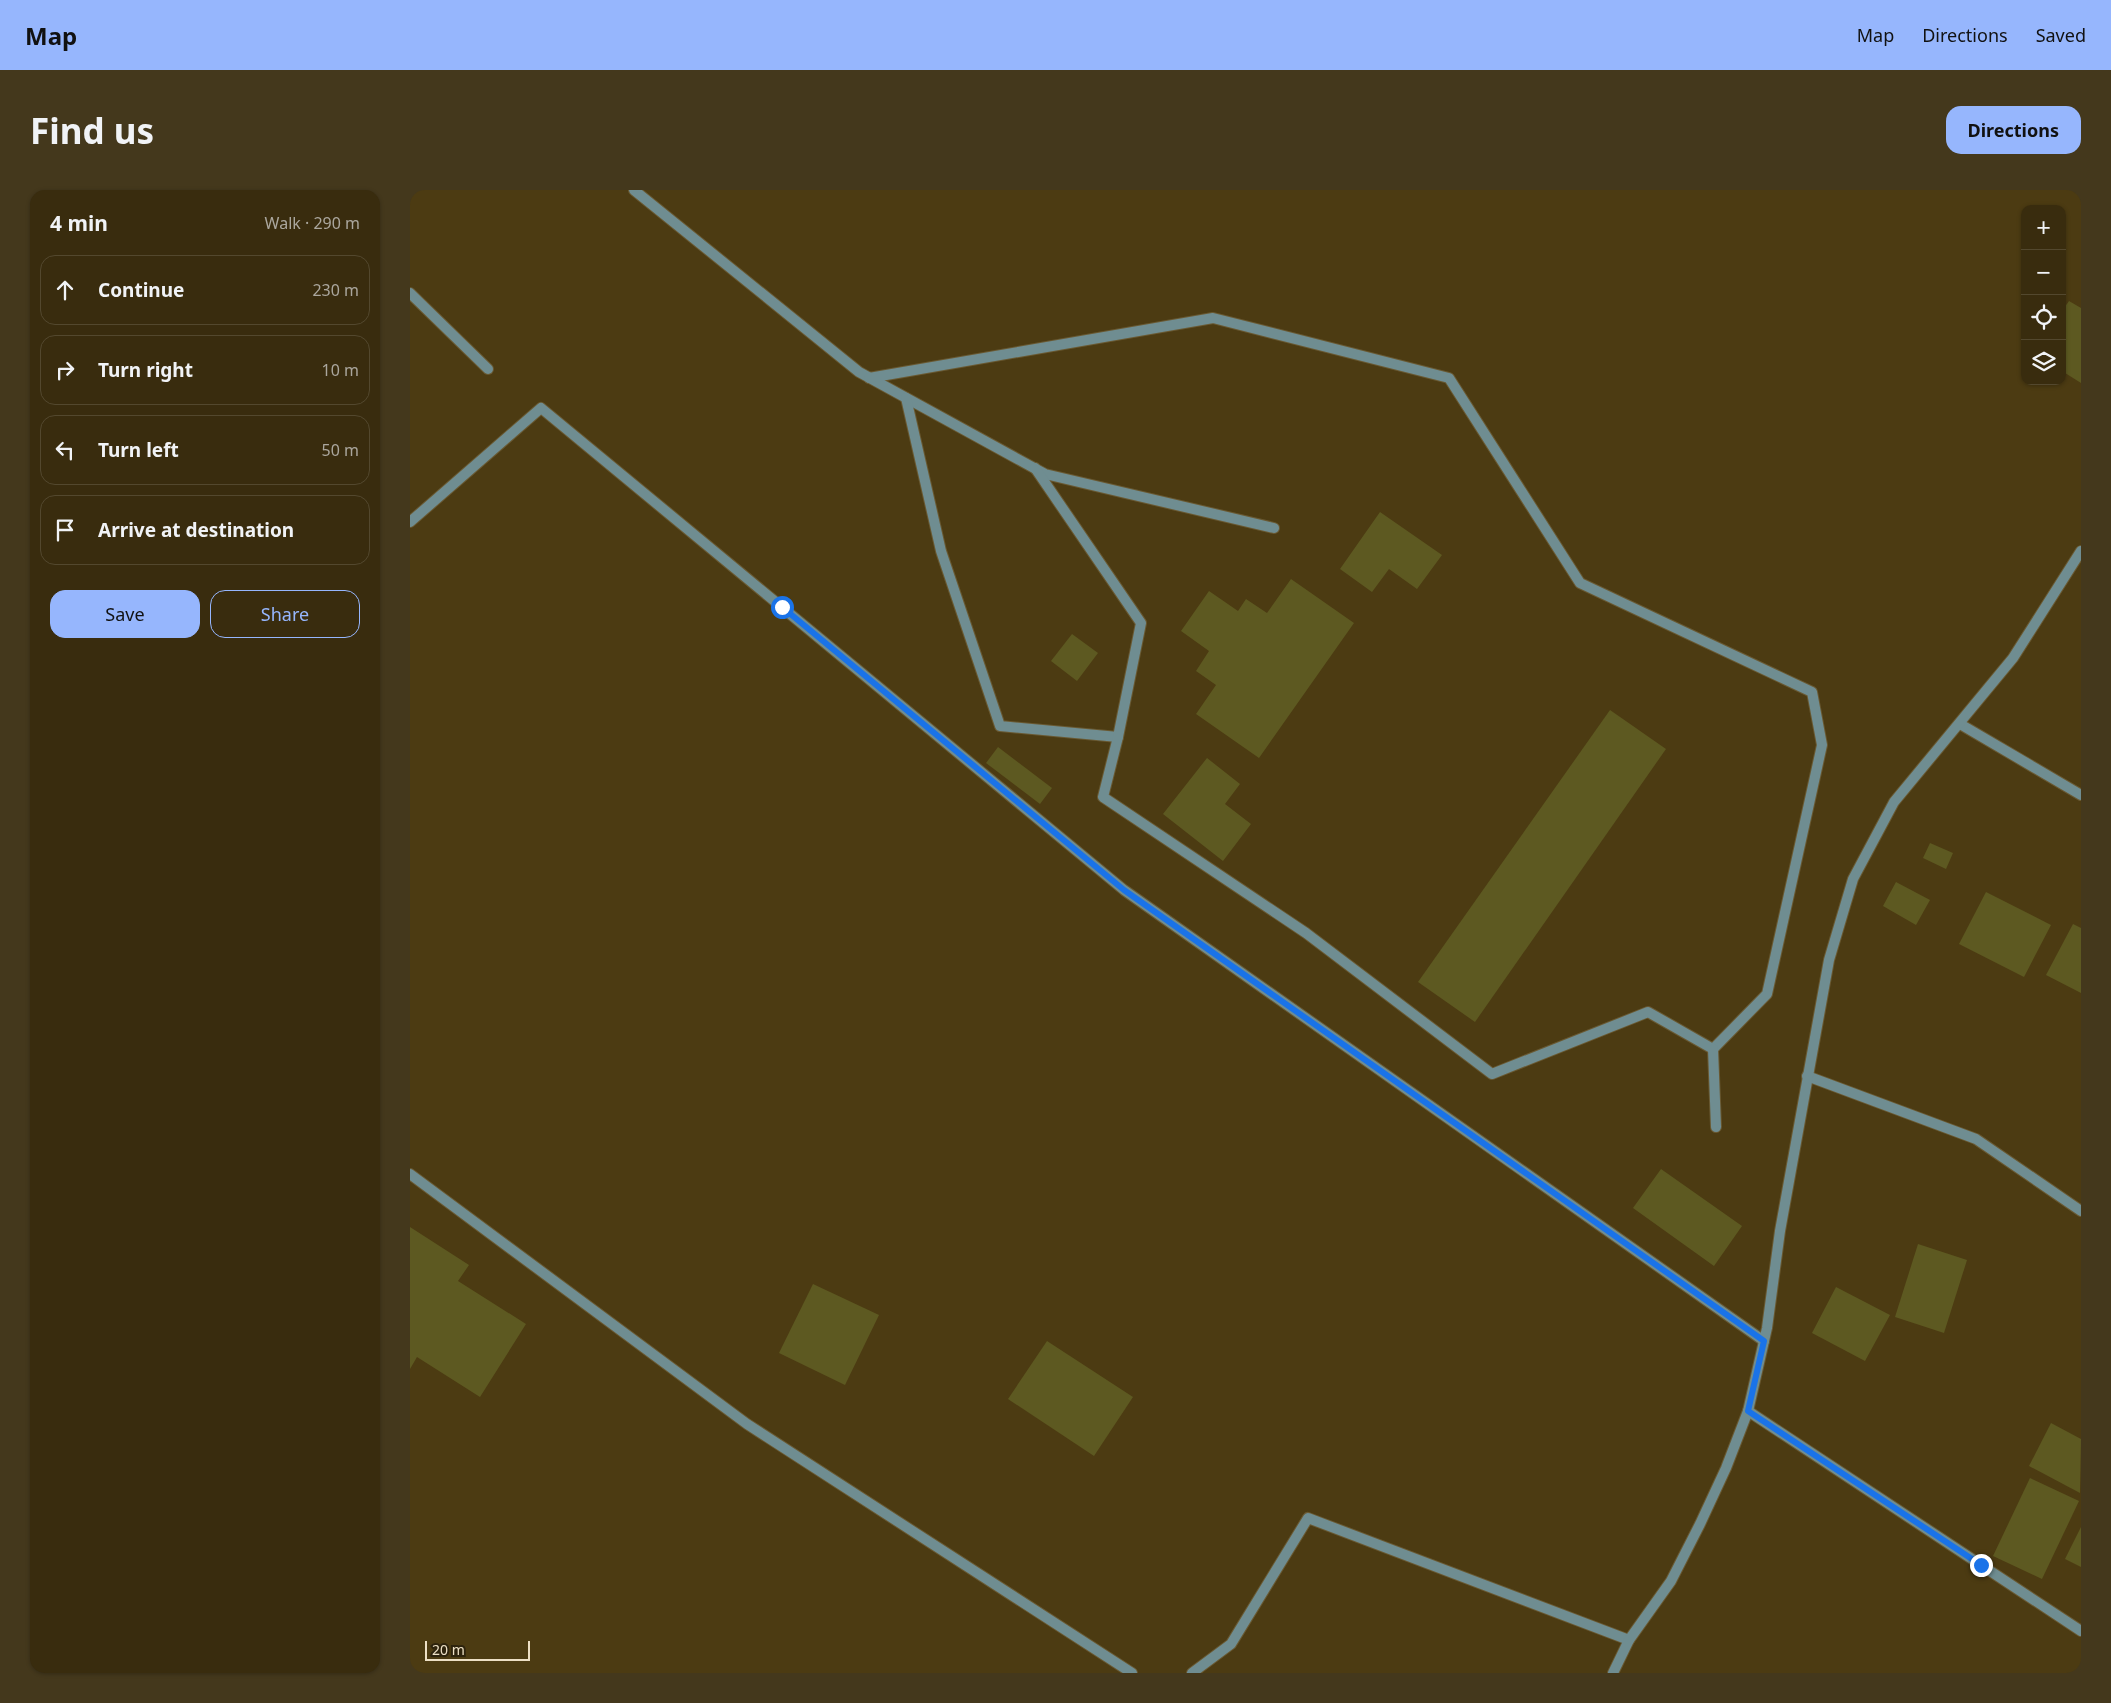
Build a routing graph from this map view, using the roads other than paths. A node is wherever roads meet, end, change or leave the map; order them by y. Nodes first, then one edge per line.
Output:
1 (634, 190) edge
2 (410, 294) edge
3 (488, 368) dead end
4 (868, 378) junction
5 (906, 398) junction
6 (1035, 468) junction
7 (410, 522) edge
8 (1274, 528) dead end
9 (2081, 550) edge
10 (1960, 724) junction
11 (1118, 738) junction
12 (2081, 795) edge
13 (1713, 1049) junction
14 (1808, 1076) junction
15 (1716, 1127) dead end
16 (410, 1174) edge
17 (2081, 1211) edge
18 (1764, 1341) junction
19 (1748, 1411) junction
20 (2081, 1631) edge
21 (1628, 1640) junction
22 (1132, 1673) edge
23 (1192, 1673) edge
24 (1613, 1673) edge

1 - 4 street
2 - 3 street
4 - 5 street
4 - 13 street
5 - 6 street
5 - 11 street
6 - 8 street
6 - 11 street
7 - 18 street
9 - 10 street
10 - 12 street
10 - 14 street
11 - 13 street
13 - 15 street
14 - 17 street
14 - 18 street
16 - 22 street
18 - 19 street
19 - 20 street
19 - 21 street
21 - 23 street
21 - 24 street

